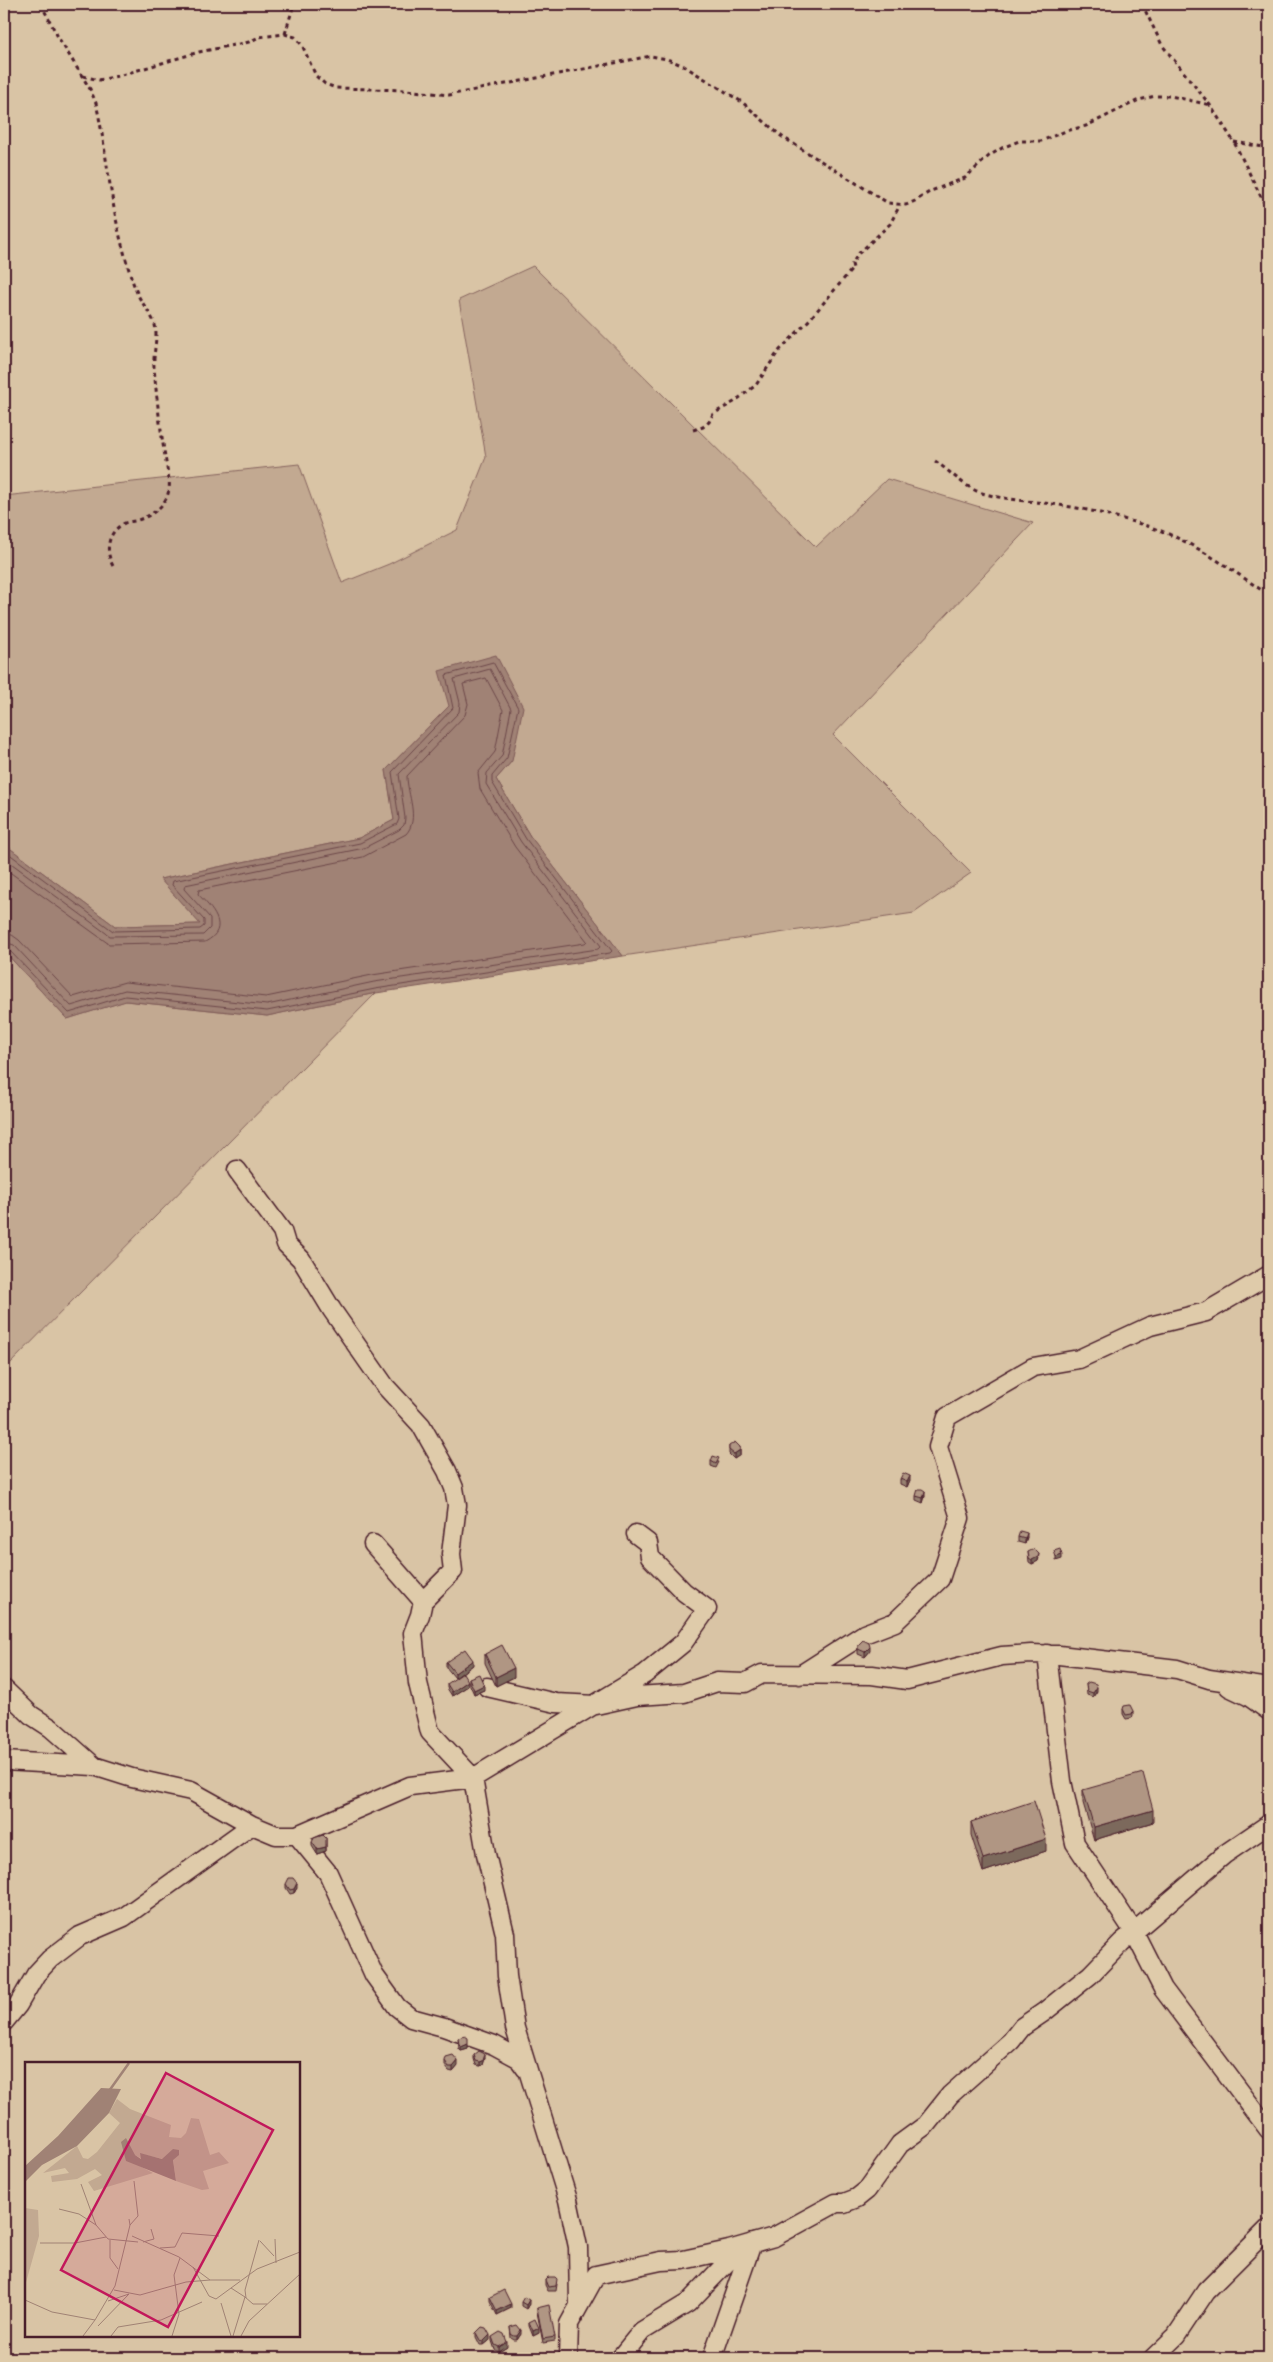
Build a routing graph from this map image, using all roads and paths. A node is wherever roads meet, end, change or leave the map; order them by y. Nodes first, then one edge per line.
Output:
1 (41, 4) edge
2 (294, 4) edge
3 (1142, 4) edge
4 (285, 34) junction
5 (83, 76) junction
6 (1210, 105) junction
7 (1234, 142) junction
8 (1269, 148) edge
9 (900, 205) junction
10 (1269, 213) edge
11 (693, 430) dead end
12 (935, 461) dead end
13 (113, 566) dead end
14 (1269, 595) edge
15 (237, 1170) dead end
16 (1269, 1275) edge
17 (636, 1534) dead end
18 (372, 1544) dead end
19 (423, 1601) junction
20 (1047, 1654) junction
21 (800, 1675) junction
22 (1209, 1678) junction
23 (488, 1687) dead end
24 (1269, 1688) edge
25 (4, 1689) edge
26 (596, 1705) junction
27 (1269, 1711) edge
28 (4, 1761) edge
29 (94, 1766) junction
30 (473, 1778) junction
31 (1269, 1824) edge
32 (252, 1825) junction
33 (297, 1835) junction
34 (1134, 1932) junction
35 (4, 2022) edge
36 (532, 2078) junction
37 (1269, 2130) edge
38 (1269, 2228) edge
39 (752, 2243) junction
40 (579, 2304) junction
41 (568, 2358) edge
42 (620, 2358) edge
43 (712, 2358) edge
44 (1153, 2358) edge

1 - 5 path
2 - 4 path
3 - 6 path
4 - 5 path
4 - 9 path
5 - 13 path
6 - 7 path
6 - 9 path
7 - 8 path
7 - 10 path
9 - 11 path
12 - 14 path
15 - 19 street
16 - 21 street
17 - 26 street
18 - 19 street
19 - 30 street
20 - 21 street
20 - 22 street
20 - 34 street
21 - 26 street
22 - 24 street
22 - 27 street
23 - 26 street
25 - 29 street
26 - 30 street
28 - 29 street
29 - 32 street
30 - 33 street
30 - 36 street
31 - 34 street
32 - 33 street
32 - 35 street
33 - 36 street
34 - 37 street
34 - 39 street
36 - 40 street
38 - 44 street
39 - 40 street
39 - 42 street
39 - 43 street
40 - 41 street

